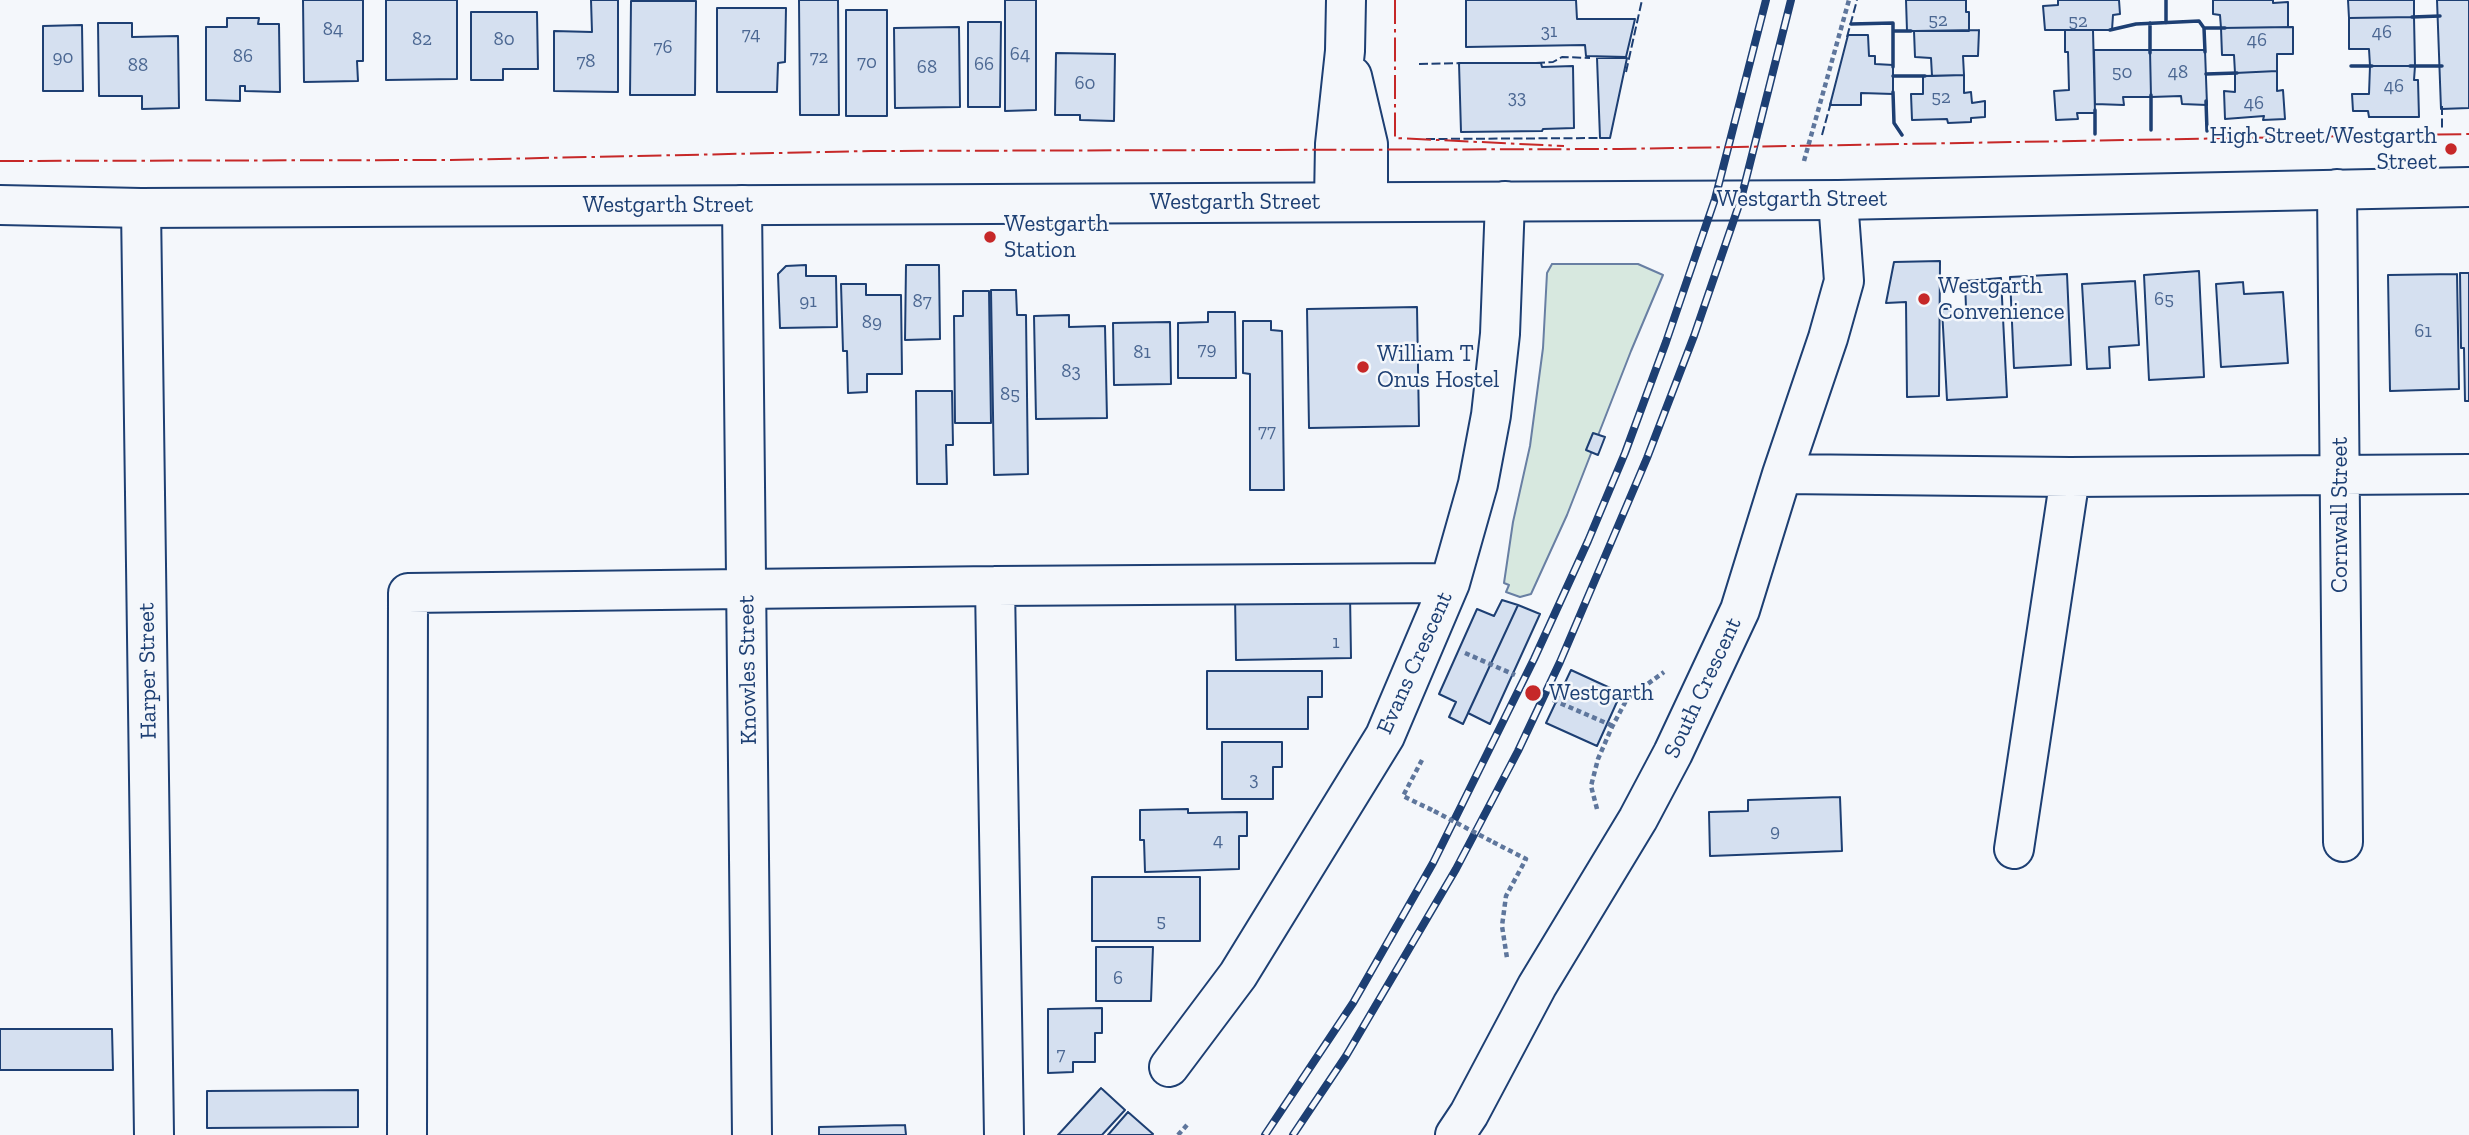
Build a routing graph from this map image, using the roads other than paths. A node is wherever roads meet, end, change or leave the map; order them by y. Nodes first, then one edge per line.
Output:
1 (1346, 0) edge
2 (2469, 187) edge
3 (2337, 189) junction
4 (1838, 200) junction
5 (1505, 201) junction
6 (1351, 202) junction
7 (0, 205) edge
8 (742, 205) junction
9 (141, 208) junction
10 (1782, 474) junction
11 (2469, 474) edge
12 (2340, 476) junction
13 (2070, 477) junction
14 (1450, 583) junction
15 (995, 586) junction
16 (747, 589) junction
17 (2343, 842) dead end
18 (2014, 849) dead end
19 (1169, 1067) dead end
20 (154, 1135) edge
21 (407, 1135) edge
22 (752, 1135) edge
23 (1004, 1135) edge
24 (1455, 1135) edge

1 - 6 street
2 - 3 street, Westgarth Street
3 - 4 street, Westgarth Street
3 - 12 street, Cornwall Street
4 - 5 street, Westgarth Street
4 - 10 street, South Crescent
5 - 6 street, Westgarth Street
5 - 14 street, Evans Crescent
6 - 8 street, Westgarth Street
7 - 9 street, Westgarth Street
8 - 9 street, Westgarth Street
8 - 16 street, Knowles Street
9 - 20 street, Harper Street
10 - 13 street
10 - 24 street, South Crescent
11 - 12 street
12 - 13 street
12 - 17 street, Cornwall Street
13 - 18 street
14 - 15 street
14 - 19 street, Evans Crescent
15 - 16 street
15 - 23 street
16 - 21 street
16 - 22 street, Knowles Street

